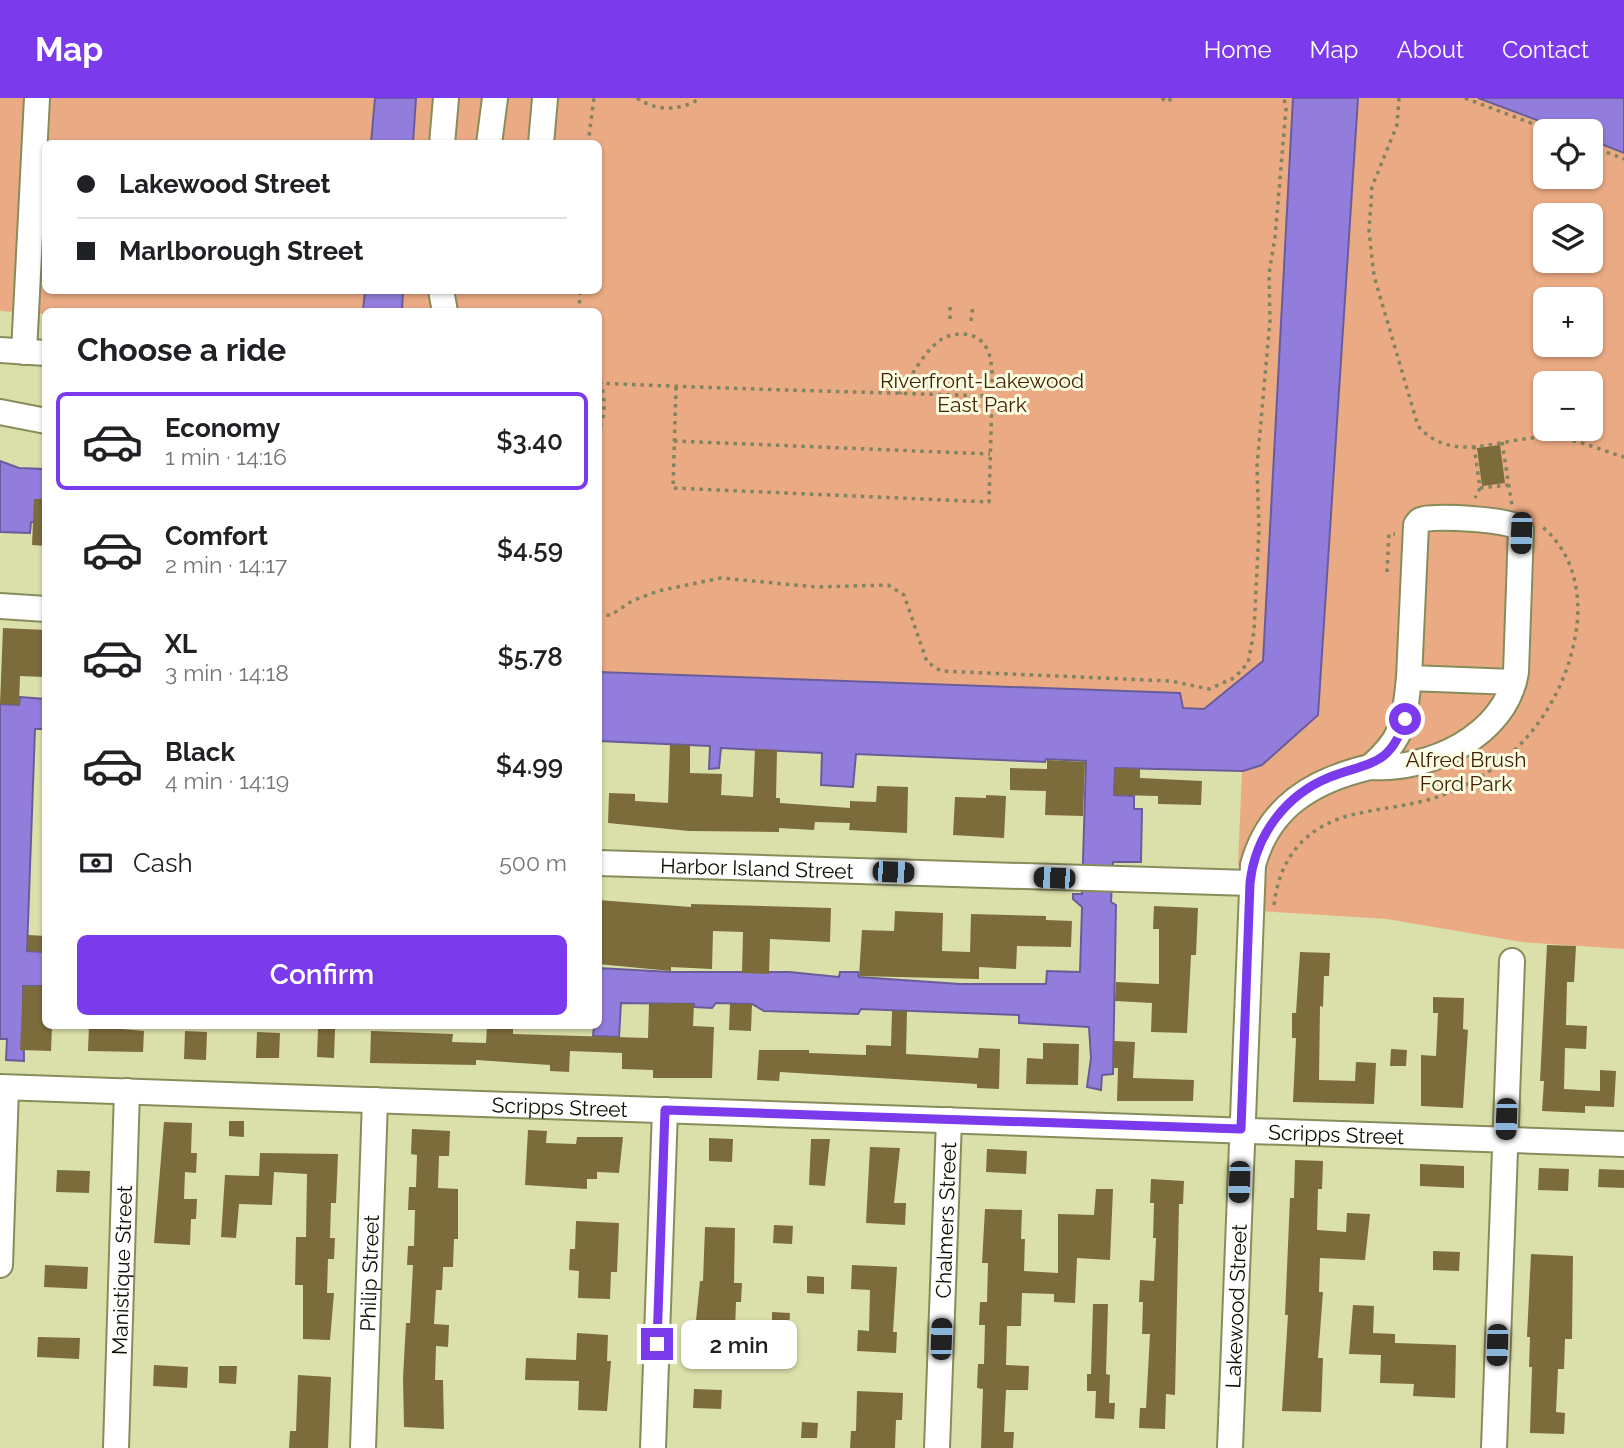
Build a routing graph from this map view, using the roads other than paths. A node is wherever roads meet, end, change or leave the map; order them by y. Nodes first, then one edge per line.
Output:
1 (37, 98) edge
2 (446, 98) edge
3 (495, 98) edge
4 (545, 98) edge
5 (442, 140) edge
6 (490, 140) edge
7 (541, 140) edge
8 (23, 352) edge
9 (0, 412) edge
10 (42, 420) edge
11 (0, 606) edge
12 (42, 609) edge
13 (1409, 678) junction
14 (1514, 682) junction
15 (1370, 767) junction
16 (602, 863) edge
17 (1250, 883) junction
18 (1512, 961) dead end
19 (3, 1088) edge
20 (127, 1091) junction
21 (375, 1100) junction
22 (665, 1110) junction
23 (948, 1120) junction
24 (1241, 1129) junction
25 (1505, 1139) junction
26 (1624, 1144) edge
27 (0, 1265) edge
28 (116, 1448) edge
29 (363, 1448) edge
30 (653, 1448) edge
31 (937, 1448) edge
32 (1230, 1448) edge
33 (1493, 1448) edge

1 - 8 street
2 - 5 street
3 - 6 street
4 - 7 street
9 - 10 street
11 - 12 street
13 - 14 street
13 - 14 street, Lakewood Street
13 - 15 street, Lakewood Street
14 - 15 street, Lakewood Street
15 - 17 street, Lakewood Street
16 - 17 street, Harbor Island Street
17 - 24 street, Lakewood Street
18 - 25 street
19 - 20 street, Scripps Street
19 - 27 street
20 - 21 street, Scripps Street
20 - 28 street, Manistique Street
21 - 22 street, Scripps Street
21 - 29 street, Philip Street
22 - 23 street, Scripps Street
22 - 30 street
23 - 24 street, Scripps Street
23 - 31 street, Chalmers Street
24 - 25 street, Scripps Street
24 - 32 street, Lakewood Street
25 - 26 street, Scripps Street
25 - 33 street

